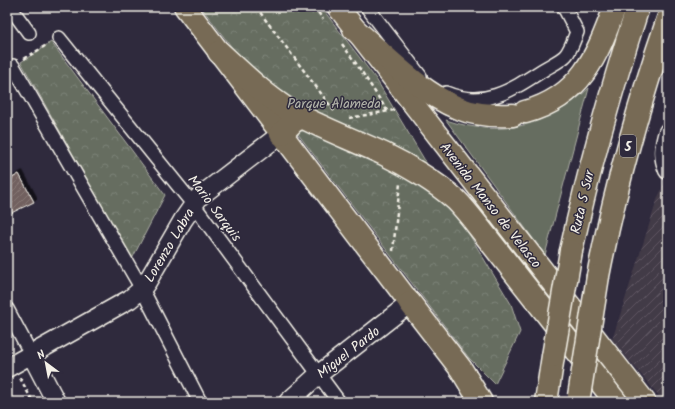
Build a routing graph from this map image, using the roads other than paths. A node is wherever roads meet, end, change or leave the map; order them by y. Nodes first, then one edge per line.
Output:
1 (10, 7) edge
2 (185, 7) edge
3 (366, 7) edge
4 (564, 7) edge
5 (614, 7) edge
6 (638, 7) edge
7 (330, 13) edge
8 (668, 19) edge
9 (29, 33) dead end
10 (348, 36) junction
11 (59, 38) road end
12 (219, 52) junction
13 (13, 66) road end
14 (303, 117) junction
15 (668, 132) edge
16 (281, 134) junction
17 (668, 170) edge
18 (193, 204) junction
19 (142, 289) junction
20 (410, 303) junction
21 (7, 309) edge
22 (31, 354) junction
23 (7, 368) edge
24 (319, 374) junction
25 (578, 399) edge
26 (56, 402) edge
27 (200, 402) edge
28 (288, 402) edge
29 (339, 402) edge
30 (481, 402) edge
31 (546, 402) edge
32 (616, 402) edge
33 (646, 402) edge

1 - 9 street
2 - 12 main road
3 - 4 street
5 - 10 highway
6 - 31 highway, Ruta 5 Sur / 5, bridge
7 - 10 main road, Avenida Manso de Velasco
8 - 25 highway, 5, bridge
10 - 33 main road, Avenida Manso de Velasco
11 - 18 street, Mario Sarquis
12 - 14 highway
12 - 16 main road
13 - 19 street
14 - 16 highway
14 - 32 highway
15 - 17 main road
16 - 18 main road, Lorenzo Labra
16 - 20 main road
18 - 19 main road, Lorenzo Labra
18 - 24 street, Mario Sarquis
19 - 22 main road, Lorenzo Labra
19 - 27 street
20 - 24 main road, Miguel Pardo
20 - 30 highway
21 - 22 street
22 - 23 main road, Lorenzo Labra
22 - 26 main road
24 - 28 main road, Miguel Pardo
24 - 29 street, Mario Sarquis

